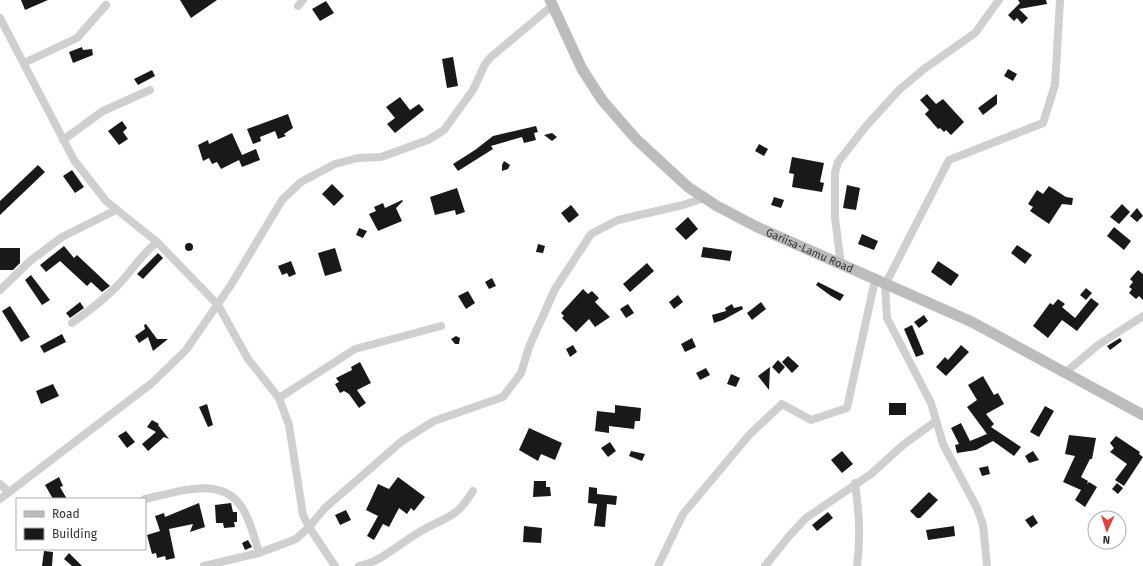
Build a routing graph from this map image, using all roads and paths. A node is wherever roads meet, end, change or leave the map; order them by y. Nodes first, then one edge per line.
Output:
1 (999, 0) edge
2 (1060, 0) edge
3 (552, 3) edge
4 (106, 5) dead end
5 (0, 18) edge
6 (24, 63) junction
7 (150, 90) dead end
8 (63, 140) junction
9 (704, 198) junction
10 (116, 210) junction
11 (157, 242) junction
12 (841, 265) junction
13 (880, 282) junction
14 (0, 290) edge
15 (218, 305) junction
16 (1143, 316) edge
17 (72, 323) dead end
18 (441, 326) dead end
19 (1066, 372) junction
20 (280, 398) junction
21 (1143, 415) edge
22 (936, 421) junction
23 (0, 484) edge
24 (855, 484) junction
25 (473, 491) dead end
26 (9, 492) junction
27 (0, 499) edge
28 (146, 500) edge
29 (309, 527) junction
30 (259, 553) junction
31 (204, 566) edge
32 (335, 566) edge
33 (359, 566) edge
34 (658, 566) edge
35 (765, 566) edge
36 (857, 566) edge
37 (987, 566) edge

1 - 12 street
2 - 13 street
3 - 9 street, Gariisa-Lamu Road
3 - 15 street
4 - 6 street
5 - 6 street
6 - 8 street
7 - 8 street
8 - 10 street
9 - 12 street, Gariisa-Lamu Road
9 - 29 street
10 - 11 street
10 - 14 street
11 - 15 street
11 - 17 street
12 - 13 street, Gariisa-Lamu Road
13 - 19 street, Gariisa-Lamu Road
13 - 22 street
13 - 34 street
15 - 20 street
15 - 26 street
16 - 19 street
18 - 20 street
19 - 21 street, Gariisa-Lamu Road
20 - 29 street
22 - 24 street
22 - 37 street
23 - 26 street
24 - 35 street
24 - 36 street
25 - 33 street
26 - 27 street
28 - 30 street
29 - 30 street
29 - 32 street
30 - 31 street

